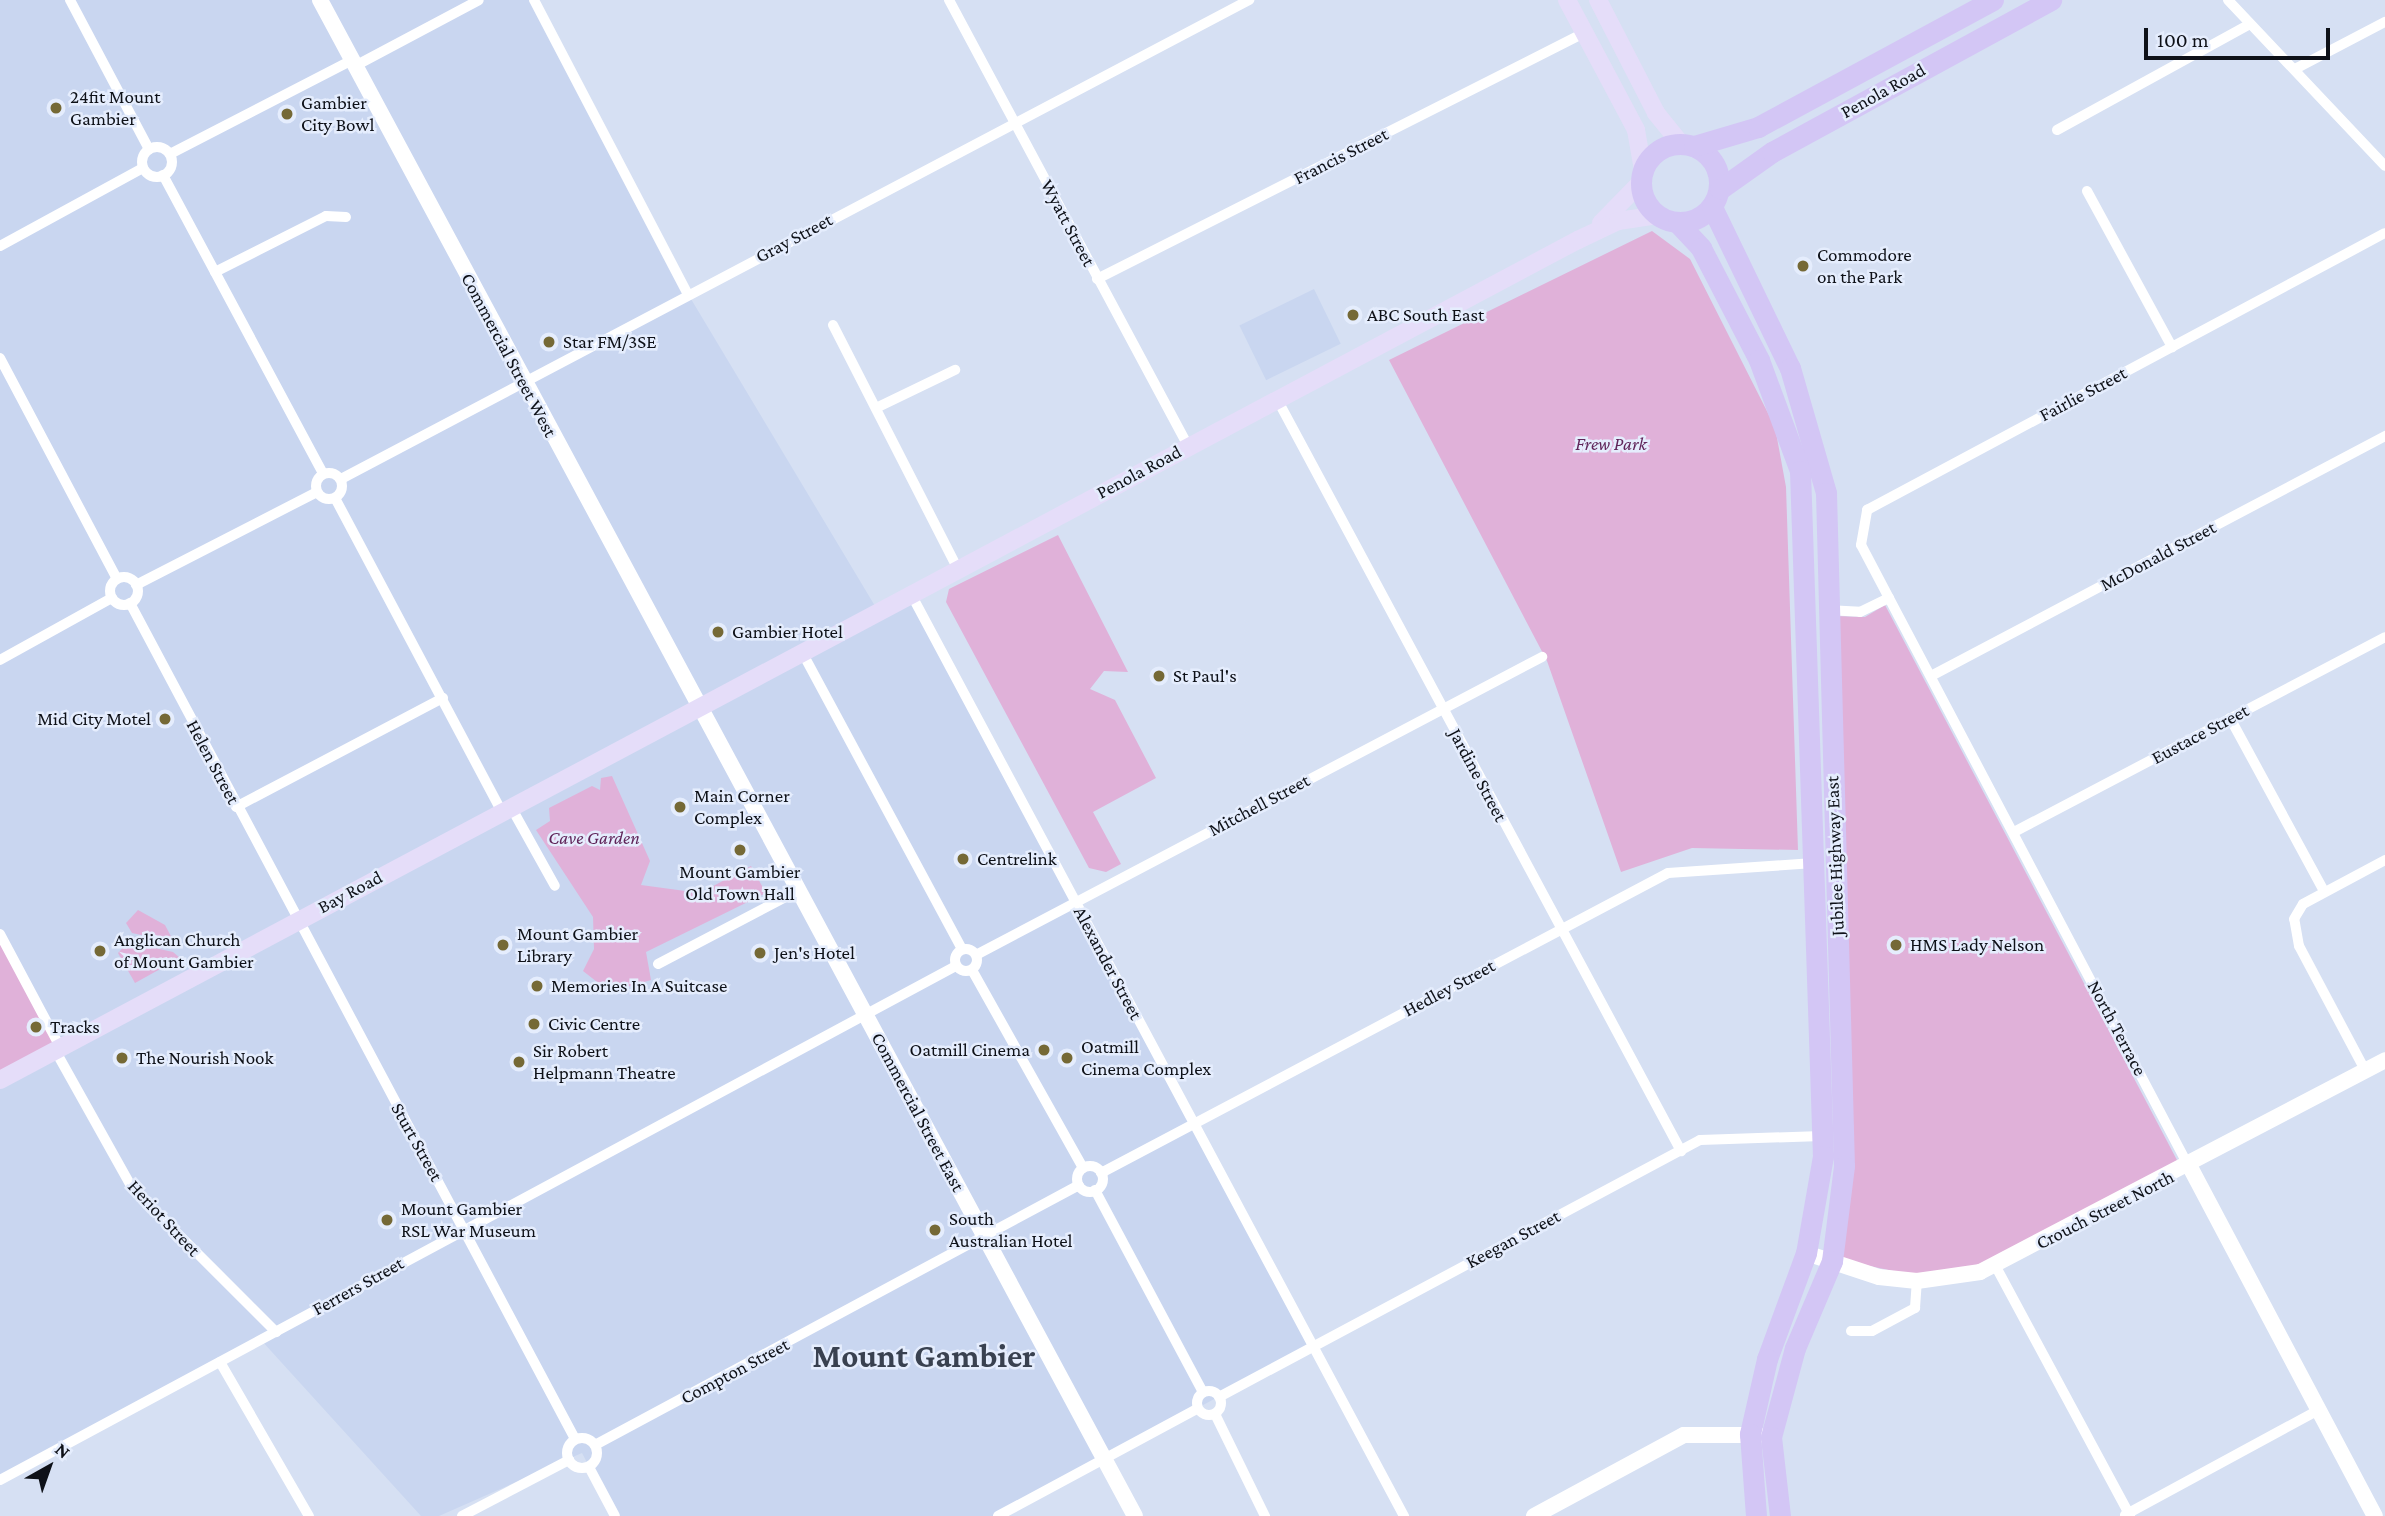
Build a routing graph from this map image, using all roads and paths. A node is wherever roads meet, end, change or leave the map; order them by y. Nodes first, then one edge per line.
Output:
1 (70, 0) edge
2 (320, 0) edge
3 (479, 0) edge
4 (534, 0) edge
5 (949, 0) edge
6 (1249, 0) edge
7 (1567, 0) edge
8 (1598, 0) edge
9 (1993, 0) edge
10 (2051, 0) edge
11 (2228, 0) edge
12 (2385, 22) edge
13 (2250, 24) junction
14 (1584, 33) junction
15 (353, 63) junction
16 (2295, 69) junction
17 (1013, 121) junction
18 (2057, 130) dead end
19 (1687, 145) junction
20 (149, 149) junction
21 (170, 155) junction
22 (2385, 166) edge
23 (143, 168) junction
24 (163, 175) junction
25 (1642, 175) junction
26 (2087, 191) dead end
27 (1716, 198) junction
28 (1658, 215) junction
29 (346, 217) dead end
30 (1678, 223) junction
31 (2385, 233) edge
32 (1578, 240) junction
33 (0, 246) edge
34 (215, 271) junction
35 (1097, 279) junction
36 (688, 294) junction
37 (833, 325) dead end
38 (2172, 347) junction
39 (0, 358) edge
40 (955, 370) dead end
41 (523, 382) junction
42 (1277, 399) junction
43 (876, 408) junction
44 (2385, 436) edge
45 (1188, 446) junction
46 (323, 474) junction
47 (341, 479) junction
48 (317, 492) junction
49 (1826, 493) junction
50 (1801, 495) junction
51 (335, 498) junction
52 (958, 569) junction
53 (117, 579) junction
54 (136, 585) junction
55 (911, 594) junction
56 (112, 598) junction
57 (1889, 598) junction
58 (130, 603) junction
59 (1827, 610) junction
60 (2385, 637) edge
61 (803, 652) junction
62 (1542, 656) dead end
63 (0, 660) edge
64 (1931, 676) junction
65 (443, 698) junction
66 (702, 706) junction
67 (1442, 709) junction
68 (2230, 718) junction
69 (1820, 722) junction
70 (236, 807) junction
71 (507, 809) junction
72 (2014, 832) junction
73 (2385, 860) edge
74 (1814, 863) junction
75 (555, 886) dead end
76 (799, 890) junction
77 (2324, 891) junction
78 (1075, 901) junction
79 (296, 921) junction
80 (1561, 929) junction
81 (0, 934) edge
82 (962, 949) junction
83 (976, 955) junction
84 (658, 964) dead end
85 (956, 966) junction
86 (972, 970) junction
87 (866, 1015) junction
88 (58, 1049) junction
89 (2385, 1060) edge
90 (2365, 1070) junction
91 (0, 1080) edge
92 (1193, 1124) junction
93 (1822, 1136) junction
94 (1681, 1151) junction
95 (2190, 1167) junction
96 (1083, 1168) junction
97 (1101, 1174) junction
98 (1079, 1185) junction
99 (1095, 1191) junction
100 (463, 1227) junction
101 (985, 1237) junction
102 (1806, 1253) junction
103 (1832, 1261) junction
104 (1995, 1265) junction
105 (1917, 1281) junction
106 (1851, 1331) dead end
107 (276, 1332) junction
108 (1312, 1346) junction
109 (220, 1362) junction
110 (1203, 1392) junction
111 (1219, 1397) junction
112 (1197, 1409) junction
113 (2318, 1410) junction
114 (1215, 1414) junction
115 (1749, 1434) junction
116 (1771, 1437) junction
117 (575, 1439) junction
118 (595, 1445) junction
119 (1105, 1458) junction
120 (569, 1460) junction
121 (589, 1466) junction
122 (0, 1480) edge
123 (2127, 1515) edge
124 (309, 1516) edge
125 (462, 1516) edge
126 (615, 1516) edge
127 (998, 1516) edge
128 (1135, 1516) edge
129 (1265, 1516) edge
130 (1404, 1516) edge
131 (1534, 1516) edge
132 (1756, 1516) edge
133 (1780, 1516) edge
134 (2375, 1516) edge

1 - 20 street
2 - 15 street, Commercial Street West
3 - 15 street
4 - 36 street
5 - 17 street, Wyatt Street
6 - 17 street, Gray Street
7 - 14 main road
8 - 19 main road
9 - 19 highway, Penola Road
10 - 27 highway, Penola Road
11 - 13 street
12 - 16 street
13 - 16 street
13 - 18 street
14 - 25 main road
14 - 35 street, Francis Street
15 - 21 street
15 - 41 street, Commercial Street West
16 - 22 street
17 - 35 street, Wyatt Street
17 - 36 street, Gray Street
19 - 25 highway
19 - 27 highway
20 - 21 street
20 - 23 street
21 - 24 street
23 - 24 street
23 - 33 street
24 - 34 street
25 - 28 highway
25 - 32 main road, Penola Road
26 - 38 street
27 - 30 highway
27 - 49 highway, Jubilee Highway East
28 - 30 highway
28 - 32 main road, Penola Road
29 - 34 street
30 - 50 highway, Jubilee Highway East
31 - 38 street, Fairlie Street
32 - 42 main road, Penola Road
34 - 46 street
35 - 45 street, Wyatt Street
36 - 41 street, Gray Street
37 - 43 street
38 - 57 street, Fairlie Street
39 - 53 street
40 - 43 street
41 - 47 street, Gray Street
41 - 66 street, Commercial Street West
42 - 45 main road, Penola Road
42 - 67 street, Jardine Street
43 - 52 street
44 - 64 street, McDonald Street
45 - 52 main road, Penola Road
46 - 47 street
46 - 48 street
47 - 51 street
48 - 51 street
48 - 54 street
49 - 50 highway
49 - 59 highway, Jubilee Highway East
50 - 69 highway, Jubilee Highway East
51 - 65 street
52 - 55 main road, Penola Road
53 - 54 street
53 - 56 street
54 - 58 street
55 - 61 main road, Penola Road
55 - 78 street, Alexander Street
56 - 58 street
56 - 63 street
57 - 59 street
57 - 64 street, North Terrace
58 - 70 street, Helen Street
59 - 69 highway, Jubilee Highway East
60 - 68 street, Eustace Street
61 - 66 main road, Penola Road
61 - 82 street
62 - 67 street, Mitchell Street
64 - 72 street, North Terrace
65 - 70 street
65 - 71 street
66 - 71 main road, Bay Road
66 - 76 street, Commercial Street East
67 - 78 street, Mitchell Street
67 - 80 street, Jardine Street
68 - 72 street, Eustace Street
68 - 77 street
69 - 74 highway, Jubilee Highway East
69 - 103 highway, Jubilee Highway East
70 - 79 street, Helen Street
71 - 75 street
71 - 79 main road, Bay Road
72 - 95 street, North Terrace
73 - 77 street
74 - 80 street, Hedley Street
74 - 93 highway, Jubilee Highway East
76 - 84 street
76 - 87 street, Commercial Street East
77 - 90 street
78 - 83 street, Mitchell Street
78 - 92 street, Alexander Street
79 - 88 main road, Bay Road
79 - 100 street, Sturt Street
80 - 92 street, Hedley Street
80 - 94 street, Jardine Street
81 - 88 street, Heriot Street
82 - 83 street
82 - 85 street
83 - 86 street
85 - 86 street
85 - 87 street
86 - 96 street
87 - 100 street, Ferrers Street
87 - 101 street, Commercial Street East
88 - 91 main road, Bay Road
88 - 107 street, Heriot Street
89 - 90 street, Crouch Street North
90 - 95 street, Crouch Street North
92 - 97 street, Hedley Street
92 - 108 street, Alexander Street
93 - 94 street, Keegan Street
93 - 102 highway, Jubilee Highway East
94 - 108 street, Keegan Street
95 - 104 street, Crouch Street North
95 - 113 street, North Terrace
96 - 97 street
96 - 98 street
97 - 99 street
98 - 99 street
98 - 101 street
99 - 110 street
100 - 107 street, Ferrers Street
100 - 117 street, Sturt Street
101 - 118 street, Compton Street
101 - 119 street, Commercial Street East
102 - 103 street, Crouch Street North
102 - 115 highway, Jubilee Highway East
103 - 105 street, Crouch Street North
103 - 116 highway, Jubilee Highway East
104 - 105 street, Crouch Street North
104 - 123 street
105 - 106 street
107 - 109 street, Ferrers Street
108 - 111 street, Keegan Street
108 - 130 street, Alexander Street
109 - 122 street, Ferrers Street
109 - 124 street
110 - 111 street
110 - 112 street
111 - 114 street
112 - 114 street
112 - 119 street
113 - 123 street
113 - 134 street, North Terrace
114 - 129 street
115 - 116 street
115 - 131 street
115 - 132 highway, Jubilee Highway East
116 - 133 highway, Jubilee Highway East
117 - 118 street
117 - 120 street
118 - 121 street
119 - 127 street
119 - 128 street, Commercial Street East
120 - 121 street
120 - 125 street
121 - 126 street

